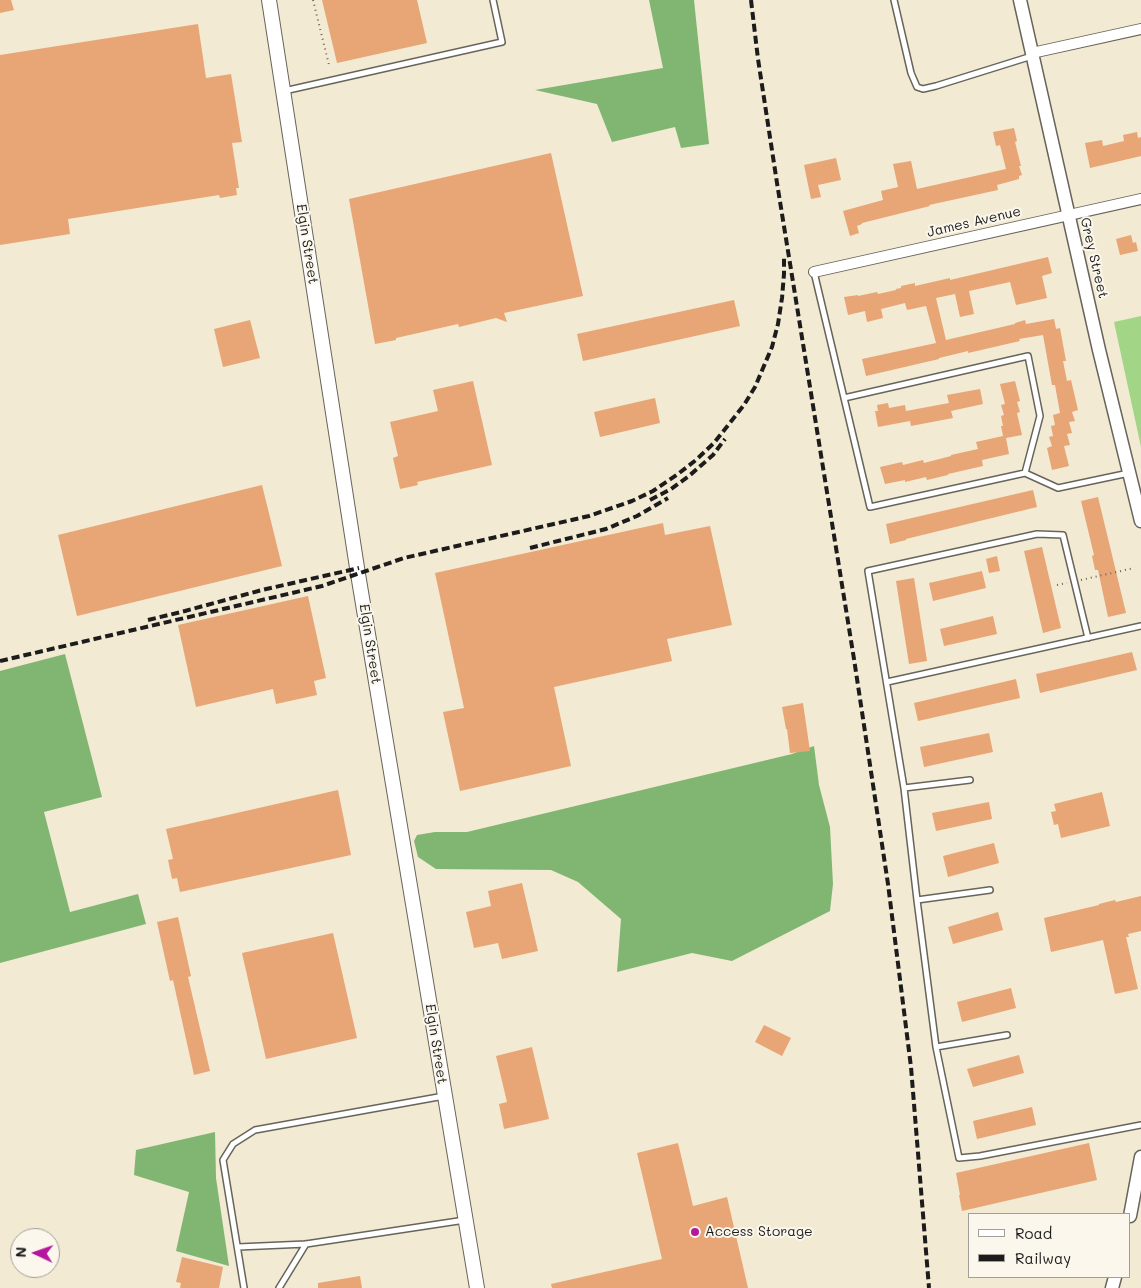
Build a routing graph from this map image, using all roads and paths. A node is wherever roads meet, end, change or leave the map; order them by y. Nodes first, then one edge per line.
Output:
1 (268, 0) edge
2 (313, 0) edge
3 (493, 0) edge
4 (894, 0) edge
5 (1020, 0) edge
6 (1141, 29) edge
7 (1033, 54) junction
8 (329, 65) dead end
9 (283, 91) junction
10 (1141, 199) edge
11 (1069, 215) junction
12 (814, 272) joint
13 (844, 398) junction
14 (1025, 473) junction
15 (1129, 473) junction
16 (1141, 521) edge
17 (1134, 568) dead end
18 (1075, 581) junction
19 (1057, 585) dead end
20 (1141, 626) edge
21 (1088, 638) junction
22 (887, 682) junction
23 (970, 780) dead end
24 (904, 788) junction
25 (990, 890) dead end
26 (917, 900) junction
27 (1007, 1035) dead end
28 (936, 1047) junction
29 (445, 1095) junction
30 (1141, 1124) edge
31 (1141, 1157) edge
32 (1131, 1213) edge
33 (465, 1220) junction
34 (306, 1244) junction
35 (238, 1247) junction
36 (244, 1288) edge
37 (278, 1288) edge
38 (477, 1288) edge

1 - 9 main road, Elgin Street
2 - 8 path
3 - 9 lane
4 - 7 lane
5 - 7 street, Grey Street
6 - 7 street
7 - 11 street, Grey Street
9 - 29 main road, Elgin Street
10 - 11 street, James Avenue
11 - 12 street, James Avenue
11 - 15 street, Grey Street
12 - 13 lane
13 - 14 lane
13 - 14 lane
14 - 15 lane
15 - 16 street, Grey Street
17 - 18 path
18 - 19 path
18 - 21 lane
18 - 22 lane
20 - 21 lane
21 - 22 lane
22 - 24 lane
23 - 24 lane
24 - 26 lane
25 - 26 lane
26 - 28 lane
27 - 28 lane
28 - 30 lane
29 - 33 main road, Elgin Street
29 - 35 lane
31 - 32 street
33 - 34 lane
33 - 38 main road, Elgin Street
34 - 35 lane
34 - 37 lane
35 - 36 lane

